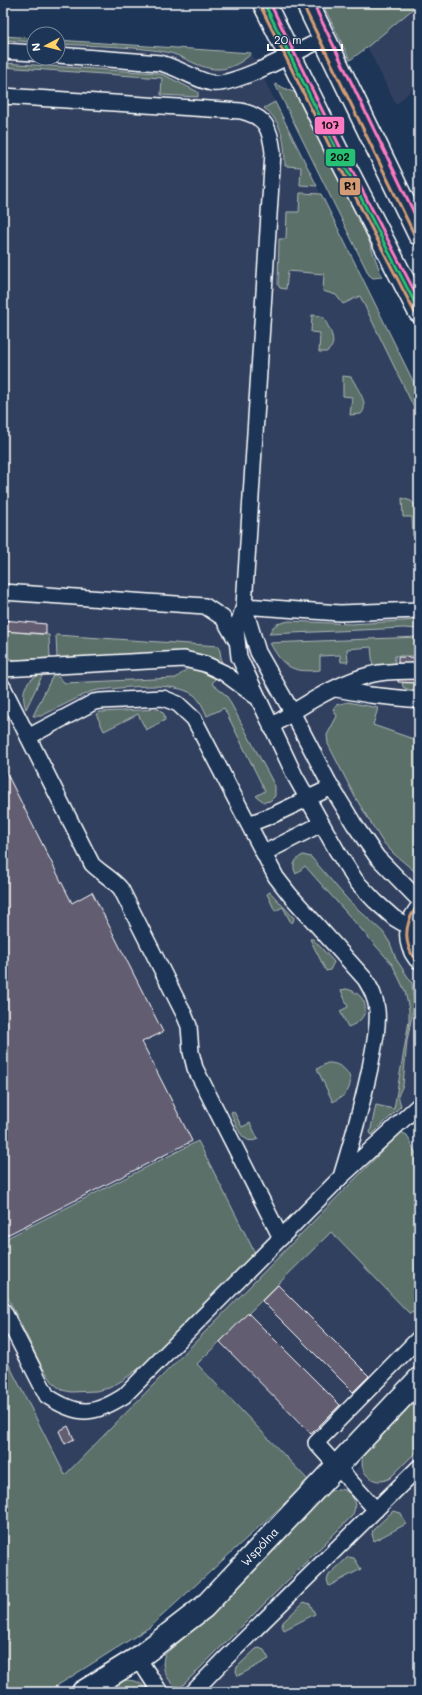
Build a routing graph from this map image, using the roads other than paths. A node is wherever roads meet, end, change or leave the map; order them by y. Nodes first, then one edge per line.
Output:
1 (264, 3) edge
2 (307, 3) edge
3 (325, 38) junction
4 (3, 51) edge
5 (26, 52) edge
6 (290, 55) junction
7 (66, 56) edge
8 (3, 96) edge
9 (419, 234) edge
10 (419, 311) edge
11 (3, 592) edge
12 (244, 606) junction
13 (419, 610) edge
14 (236, 640) junction
15 (3, 669) edge
16 (419, 671) edge
17 (3, 687) edge
18 (336, 689) junction
19 (258, 698) junction
20 (419, 700) edge
21 (292, 712) junction
22 (271, 727) junction
23 (28, 736) junction
24 (332, 787) junction
25 (307, 799) junction
26 (249, 824) junction
27 (321, 824) junction
28 (264, 853) junction
29 (419, 900) edge
30 (415, 920) edge
31 (419, 957) edge
32 (419, 1105) edge
33 (341, 1177) junction
34 (281, 1238) junction
35 (3, 1310) edge
36 (419, 1338) edge
37 (419, 1380) edge
38 (336, 1466) junction
39 (419, 1467) edge
40 (376, 1510) junction
41 (138, 1658) junction
42 (83, 1692) edge
43 (160, 1692) edge
44 (193, 1692) edge

1 - 6 main road
2 - 3 main road
3 - 6 lane
3 - 9 main road
4 - 5 lane
6 - 7 lane
6 - 10 main road
8 - 12 lane
11 - 14 lane
12 - 13 lane
12 - 14 lane
12 - 21 lane
14 - 19 lane
15 - 19 lane
16 - 18 lane
17 - 23 lane
18 - 20 lane
18 - 21 lane
19 - 22 lane
21 - 22 lane
21 - 24 lane
22 - 25 lane
23 - 26 lane
23 - 34 lane
24 - 25 lane
24 - 29 lane
25 - 26 lane
25 - 27 lane
26 - 28 lane
27 - 28 lane
27 - 30 lane
28 - 33 lane
30 - 31 main road
32 - 33 lane
33 - 34 lane
34 - 35 lane
36 - 38 lane
37 - 38 main road, Wspólna
38 - 40 lane
38 - 41 main road, Wspólna
39 - 40 lane
40 - 44 lane
41 - 42 main road, Wspólna
41 - 43 lane

